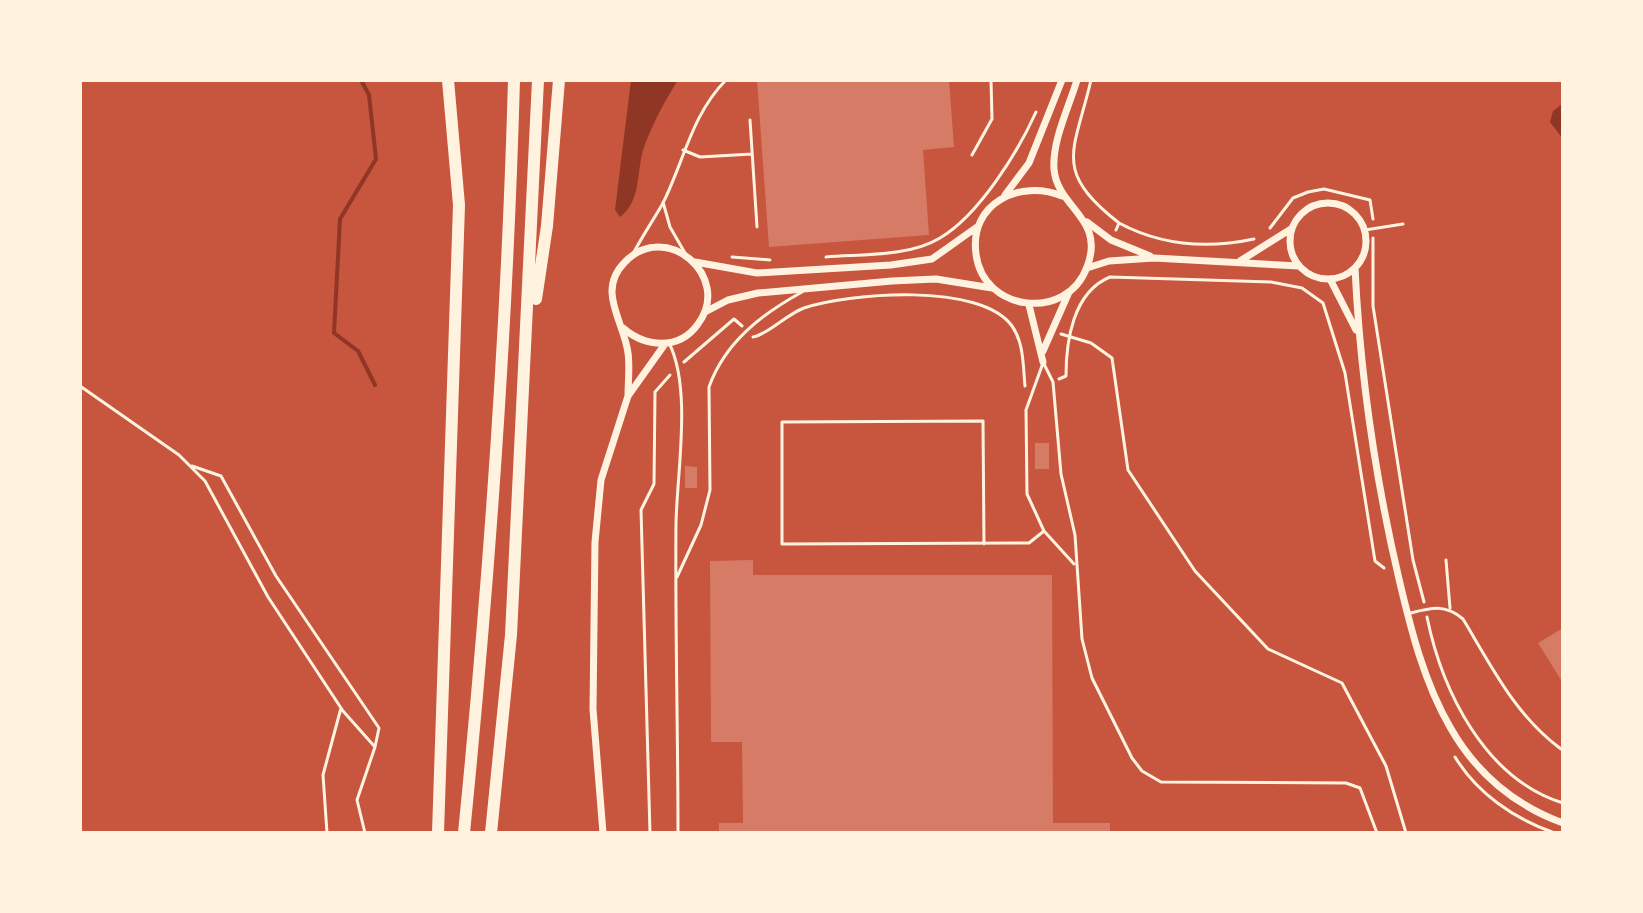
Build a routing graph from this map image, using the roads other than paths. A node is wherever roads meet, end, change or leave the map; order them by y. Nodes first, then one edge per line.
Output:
1 (448, 80) edge
2 (514, 80) edge
3 (538, 80) edge
4 (559, 80) edge
5 (726, 80) edge
6 (991, 80) edge
7 (1062, 80) edge
8 (1077, 80) edge
9 (750, 120) dead end
10 (683, 150) junction
11 (752, 154) junction
12 (972, 155) dead end
13 (1004, 196) junction
14 (1062, 196) junction
15 (663, 202) junction
16 (1085, 221) junction
17 (1403, 224) dead end
18 (757, 227) dead end
19 (978, 227) junction
20 (1292, 228) junction
21 (1365, 230) junction
22 (686, 254) junction
23 (632, 255) junction
24 (1154, 258) junction
25 (695, 262) junction
26 (1238, 262) junction
27 (1299, 266) junction
28 (1087, 268) junction
29 (1355, 268) junction
30 (1330, 279) junction
31 (992, 288) junction
32 (809, 289) junction
33 (1069, 292) junction
34 (1029, 305) junction
35 (705, 312) junction
36 (623, 328) junction
37 (1358, 335) junction
38 (667, 343) junction
39 (1043, 351) junction
40 (1043, 362) junction
41 (526, 366) junction
42 (628, 396) junction
43 (1044, 531) junction
44 (984, 544) junction
45 (1446, 560) dead end
46 (1074, 564) junction
47 (677, 579) junction
48 (1450, 609) junction
49 (1407, 614) junction
50 (1561, 749) edge
51 (1563, 823) edge
52 (438, 833) edge
53 (464, 833) edge
54 (491, 833) edge
55 (603, 833) edge
56 (678, 833) edge
57 (1377, 833) edge

1 - 52 highway
2 - 53 highway
3 - 41 highway
4 - 41 highway
5 - 10 lane
6 - 12 lane
7 - 13 street
8 - 14 street
9 - 11 lane
10 - 11 lane
10 - 15 lane
11 - 18 lane
13 - 14 street
13 - 19 street
14 - 16 street
15 - 22 lane
15 - 23 lane
16 - 24 street
16 - 28 street
17 - 21 lane
19 - 25 street
19 - 31 street
20 - 21 street
20 - 26 street
20 - 27 street
21 - 29 street
22 - 23 street
22 - 25 street
23 - 36 street
24 - 26 street
24 - 28 street
25 - 35 street
26 - 27 street
27 - 30 street
28 - 33 street
29 - 30 street
29 - 37 street
30 - 37 street
31 - 32 street
31 - 34 street
32 - 35 street
32 - 47 lane
33 - 34 street
33 - 39 street
34 - 39 street
35 - 38 street
36 - 38 street
36 - 42 street
37 - 49 street
38 - 42 street
38 - 47 lane
39 - 40 street
40 - 43 lane
40 - 46 lane
41 - 54 highway
42 - 55 street
43 - 44 lane
43 - 46 lane
44 - 44 lane
45 - 48 lane
46 - 57 lane
47 - 56 lane
48 - 49 lane
48 - 50 lane
49 - 51 street

